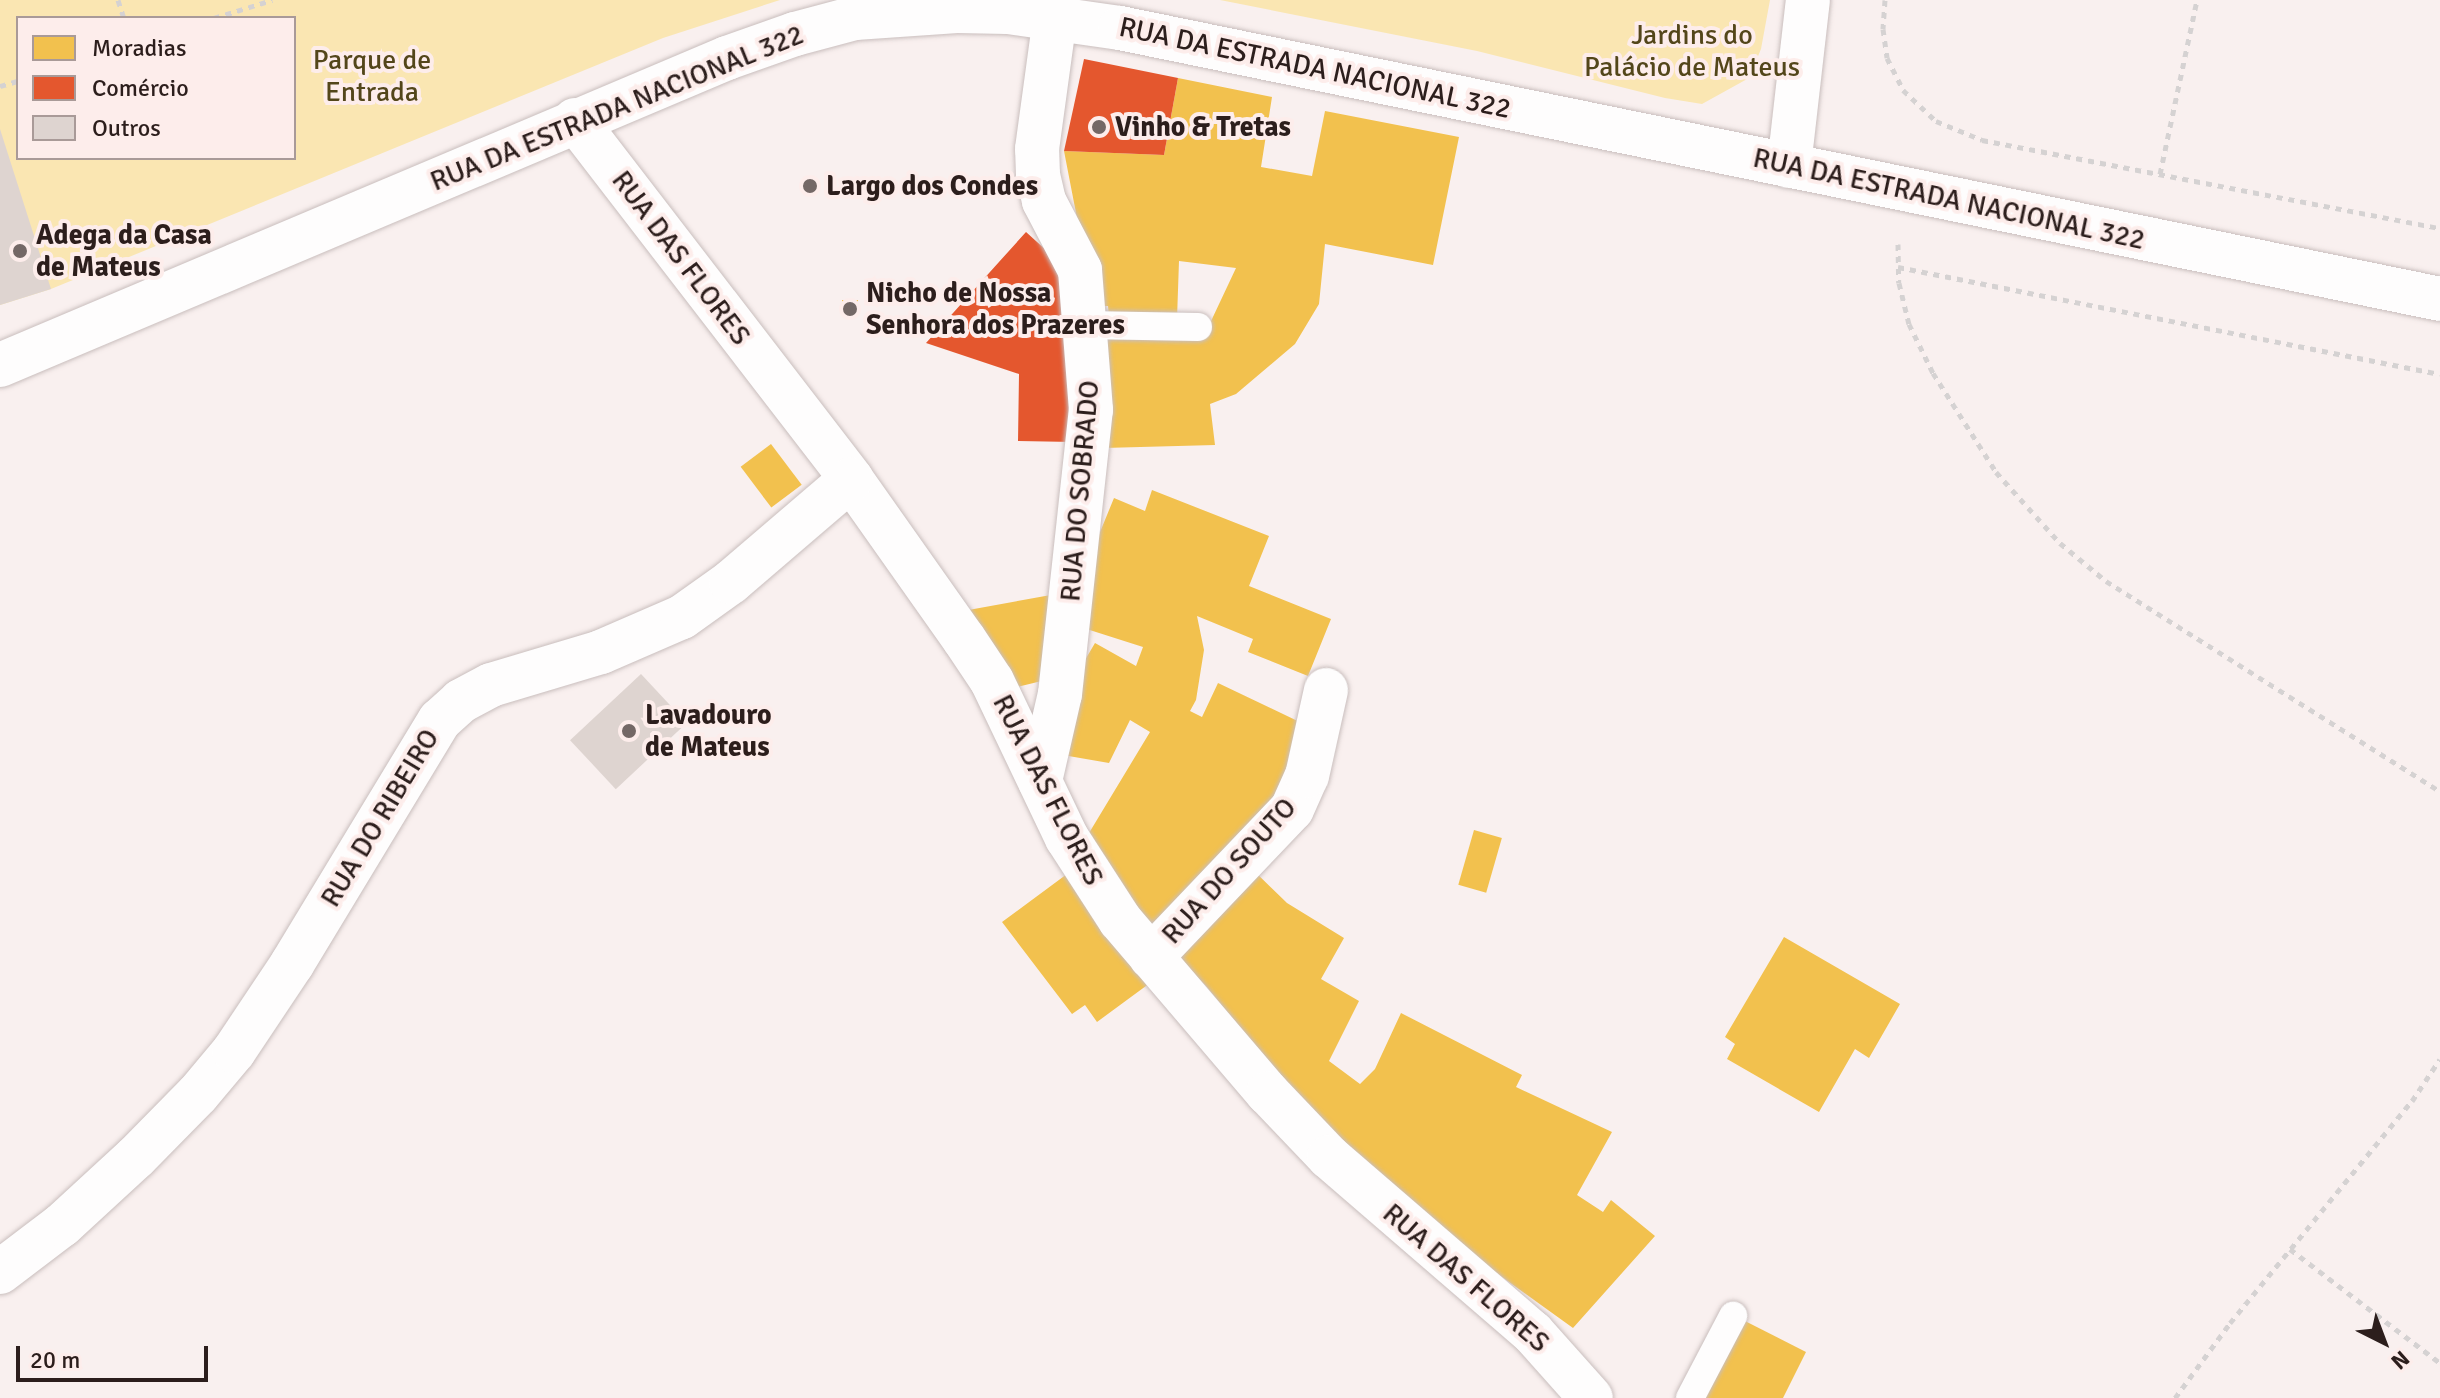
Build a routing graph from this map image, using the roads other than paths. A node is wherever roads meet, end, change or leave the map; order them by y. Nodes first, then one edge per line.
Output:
1 (1808, 0) edge
2 (1126, 14) edge
3 (1055, 17) junction
4 (575, 120) junction
5 (1789, 166) junction
6 (2440, 299) edge
7 (1086, 325) junction
8 (1198, 327) dead end
9 (0, 365) edge
10 (851, 479) junction
11 (1326, 690) dead end
12 (1040, 781) junction
13 (1151, 957) junction
14 (0, 1272) edge
15 (1733, 1316) dead end
16 (1591, 1398) edge
17 (1690, 1398) edge

1 - 5 street
2 - 3 street, RUA DA ESTRADA NACIONAL 322
2 - 5 street, RUA DA ESTRADA NACIONAL 322
3 - 4 street, RUA DA ESTRADA NACIONAL 322
3 - 7 street, RUA DO SOBRADO
4 - 9 street, RUA DA ESTRADA NACIONAL 322
4 - 10 street, RUA DAS FLORES
5 - 6 street, RUA DA ESTRADA NACIONAL 322
7 - 8 lane
7 - 12 street, RUA DO SOBRADO
10 - 12 street, RUA DAS FLORES
10 - 14 street, RUA DO RIBEIRO
11 - 13 street, RUA DO SOUTO
12 - 13 street, RUA DAS FLORES
13 - 16 street, RUA DAS FLORES
15 - 17 lane

